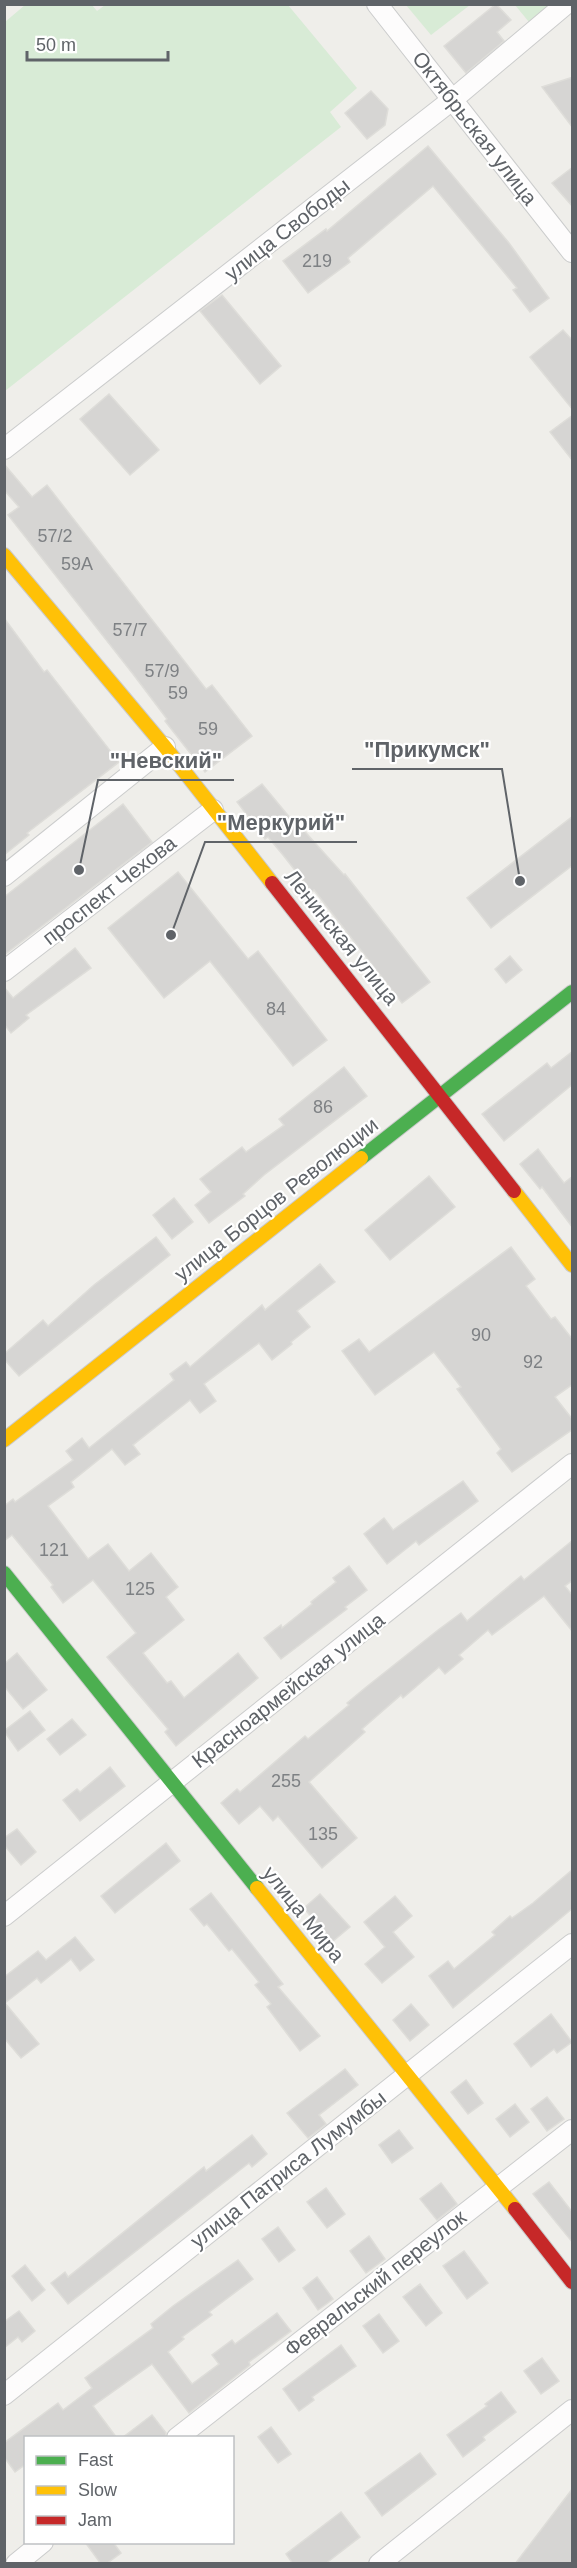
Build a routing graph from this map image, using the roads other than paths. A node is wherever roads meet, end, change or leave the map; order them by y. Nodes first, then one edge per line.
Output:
1 (377, 4) edge
2 (566, 4) edge
3 (452, 100) junction
4 (573, 252) edge
5 (4, 449) edge
6 (4, 555) edge
7 (165, 747) junction
8 (213, 810) junction
9 (4, 876) edge
10 (4, 971) edge
11 (573, 992) edge
12 (441, 1095) junction
13 (573, 1265) edge
14 (4, 1440) edge
15 (573, 1464) edge
16 (4, 1573) edge
17 (170, 1784) junction
18 (4, 1916) edge
19 (573, 1944) edge
20 (408, 2074) junction
21 (573, 2130) edge
22 (498, 2187) junction
23 (573, 2282) edge
24 (4, 2395) edge
25 (573, 2410) edge
26 (180, 2436) edge
27 (41, 2544) edge
28 (16, 2564) edge
29 (379, 2564) edge

1 - 3 street, Октябрьская улица
2 - 3 street, улица Свободы
3 - 4 street, Октябрьская улица
3 - 5 street, улица Свободы
6 - 7 street, Ленинская улица
7 - 8 street, Ленинская улица
7 - 9 street
8 - 10 street, проспект Чехова
8 - 12 street, Ленинская улица
11 - 12 street, улица Борцов Революции
12 - 13 street, Ленинская улица
12 - 14 street, улица Борцов Революции
15 - 17 street, Красноармейская улица
16 - 17 street, улица Мира
17 - 18 street, Красноармейская улица
17 - 20 street, улица Мира
19 - 20 street, улица Патриса Лумумбы
20 - 22 street, улица Мира
20 - 24 street, улица Патриса Лумумбы
21 - 22 street, Февральский переулок
22 - 23 street, улица Мира
22 - 26 street, Февральский переулок
25 - 29 street
27 - 28 street

